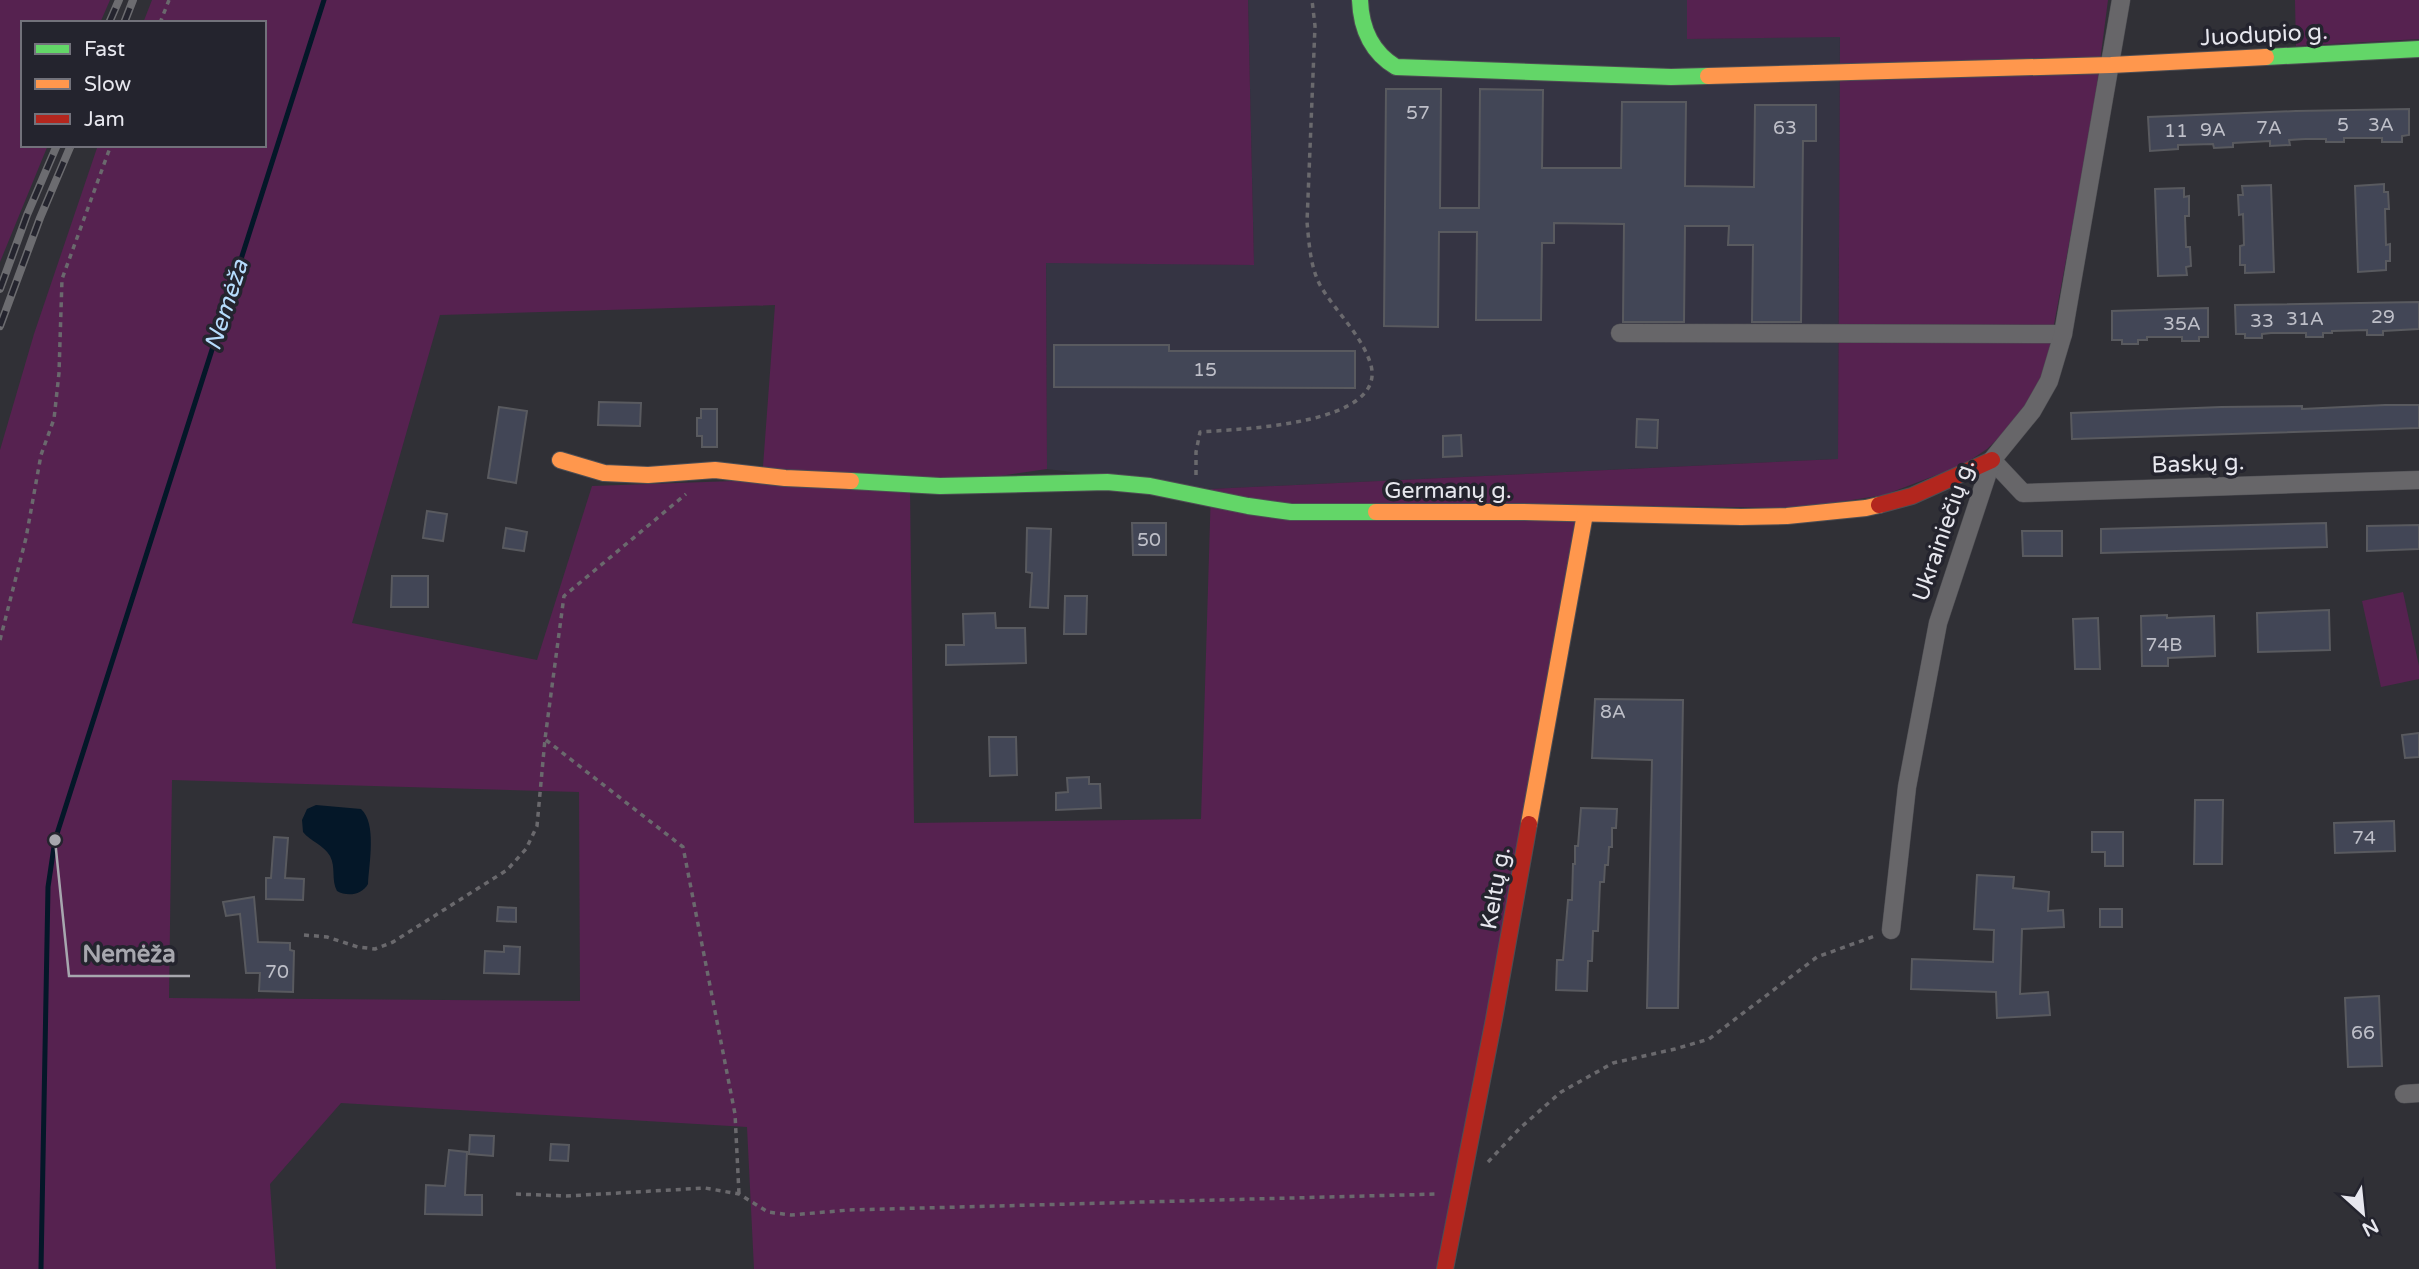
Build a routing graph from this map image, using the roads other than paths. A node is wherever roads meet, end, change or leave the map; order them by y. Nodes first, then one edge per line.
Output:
1 (1360, 0) edge
2 (2121, 0) edge
3 (2419, 49) edge
4 (2111, 65) junction
5 (1620, 333) dead end
6 (2063, 334) junction
7 (560, 460) dead end
8 (1992, 460) junction
9 (2419, 480) edge
10 (1585, 514) junction
11 (1891, 930) road end
12 (1445, 1269) edge

1 - 4 street, Juodupio g.
2 - 4 street, Ukrainiečių g.
3 - 4 street, Juodupio g.
4 - 6 street, Ukrainiečių g.
5 - 6 street
6 - 8 street, Ukrainiečių g.
7 - 10 street, Germanų g.
8 - 9 street, Baskų g.
8 - 10 street, Germanų g.
8 - 11 street, Ukrainiečių g.
10 - 12 street, Keltų g.

